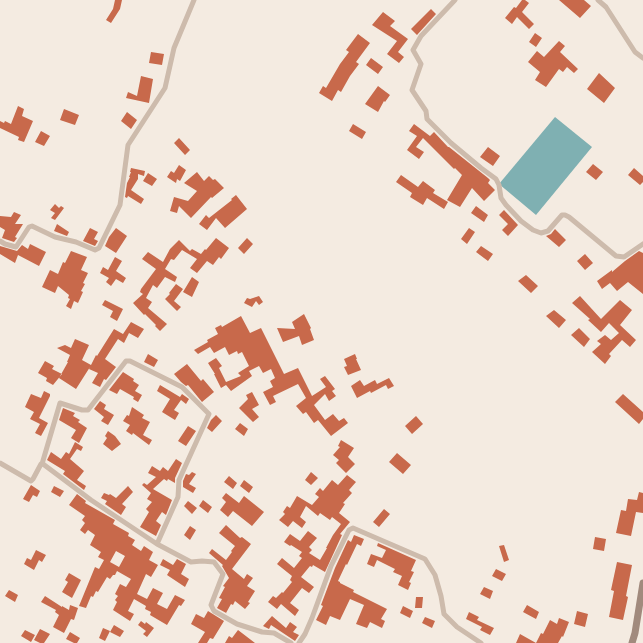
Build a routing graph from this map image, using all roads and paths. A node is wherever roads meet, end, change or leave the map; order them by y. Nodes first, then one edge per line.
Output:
1 (194, 0) edge
2 (455, 0) edge
3 (598, 0) edge
4 (643, 58) edge
5 (0, 241) edge
6 (643, 244) edge
7 (0, 463) edge
8 (42, 464) junction
9 (157, 544) junction
10 (643, 586) edge
11 (291, 643) edge
12 (299, 643) edge
13 (481, 643) edge
14 (632, 643) edge

1 - 5 street
2 - 6 street
3 - 4 street
7 - 8 street
8 - 9 street
8 - 9 street
9 - 11 street
10 - 14 main road
12 - 13 street

